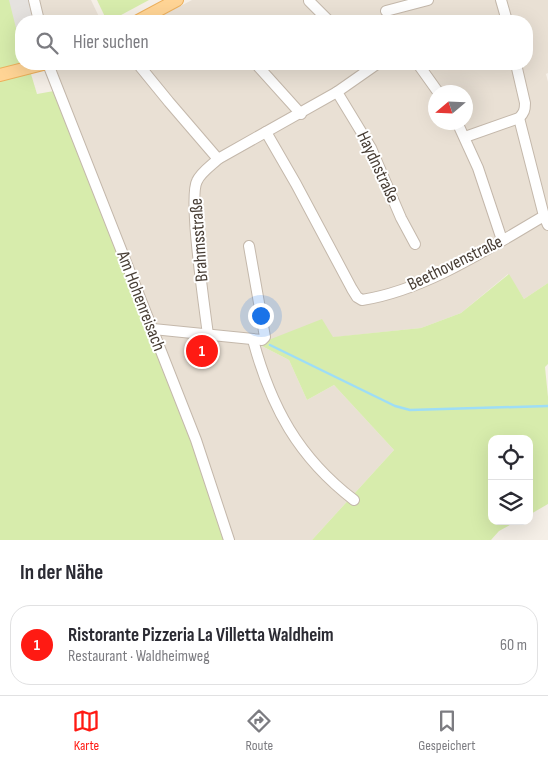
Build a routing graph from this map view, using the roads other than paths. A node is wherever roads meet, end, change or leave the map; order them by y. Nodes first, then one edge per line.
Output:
1 (34, 0) edge
2 (177, 0) edge
3 (428, 0) edge
4 (501, 0) edge
5 (309, 1) edge
6 (386, 11) dead end
7 (37, 15) edge
8 (149, 15) edge
9 (323, 15) edge
10 (505, 15) edge
11 (20, 70) edge
12 (50, 70) edge
13 (143, 70) edge
14 (261, 70) edge
15 (366, 70) edge
16 (422, 70) edge
17 (517, 70) edge
18 (0, 75) edge
19 (433, 85) edge
20 (337, 92) junction
21 (301, 114) junction
22 (518, 118) junction
23 (461, 130) edge
24 (266, 132) junction
25 (465, 137) junction
26 (218, 159) junction
27 (546, 220) edge
28 (502, 240) junction
29 (415, 244) dead end
30 (249, 246) dead end
31 (153, 329) junction
32 (208, 335) junction
33 (253, 340) junction
34 (354, 500) dead end
35 (229, 540) edge

1 - 7 street
2 - 8 main road
3 - 6 street
4 - 10 street
5 - 9 street
11 - 18 main road
12 - 31 street, Am Hohenreisach
13 - 26 street
14 - 21 street
15 - 20 street, Brahmsstraße
16 - 19 street
17 - 22 street, Beethovenstraße
20 - 21 street, Brahmsstraße
20 - 29 street, Haydnstraße
21 - 24 street, Brahmsstraße
22 - 25 street
22 - 27 street, Beethovenstraße
23 - 25 street
24 - 26 street, Brahmsstraße
24 - 28 street, Beethovenstraße
25 - 28 street
26 - 32 street, Brahmsstraße
27 - 28 street, Beethovenstraße
30 - 33 street
31 - 32 street
31 - 35 street, Am Hohenreisach
32 - 33 street
33 - 34 street

